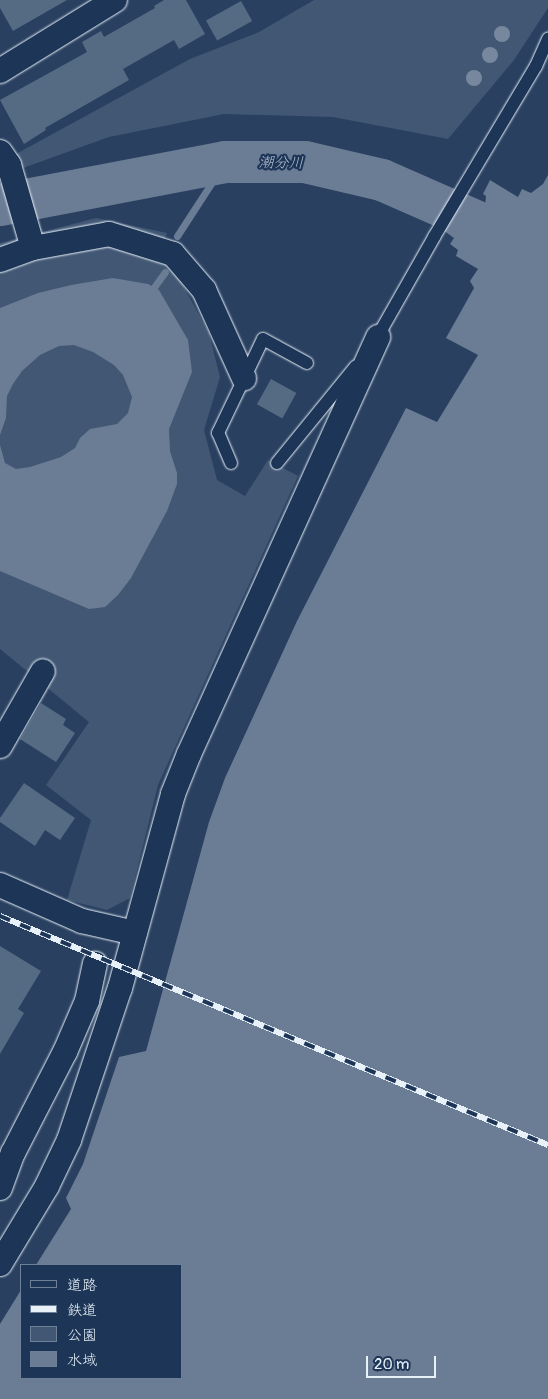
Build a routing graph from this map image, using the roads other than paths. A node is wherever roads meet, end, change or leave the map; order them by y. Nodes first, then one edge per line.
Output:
1 (115, 0) edge
2 (548, 39) edge
3 (0, 71) edge
4 (4, 159) edge
5 (30, 240) junction
6 (0, 260) edge
7 (378, 338) junction
8 (307, 363) dead end
9 (244, 378) junction
10 (231, 463) dead end
11 (277, 464) dead end
12 (43, 671) dead end
13 (0, 746) edge
14 (0, 885) edge
15 (135, 933) junction
16 (95, 964) dead end
17 (0, 1188) edge
18 (0, 1264) edge

1 - 3 street
2 - 7 lane
4 - 5 street
5 - 6 street
5 - 9 street
7 - 11 lane
7 - 15 street
8 - 9 lane
9 - 10 lane
12 - 13 street
14 - 15 street
15 - 18 street
16 - 17 street

